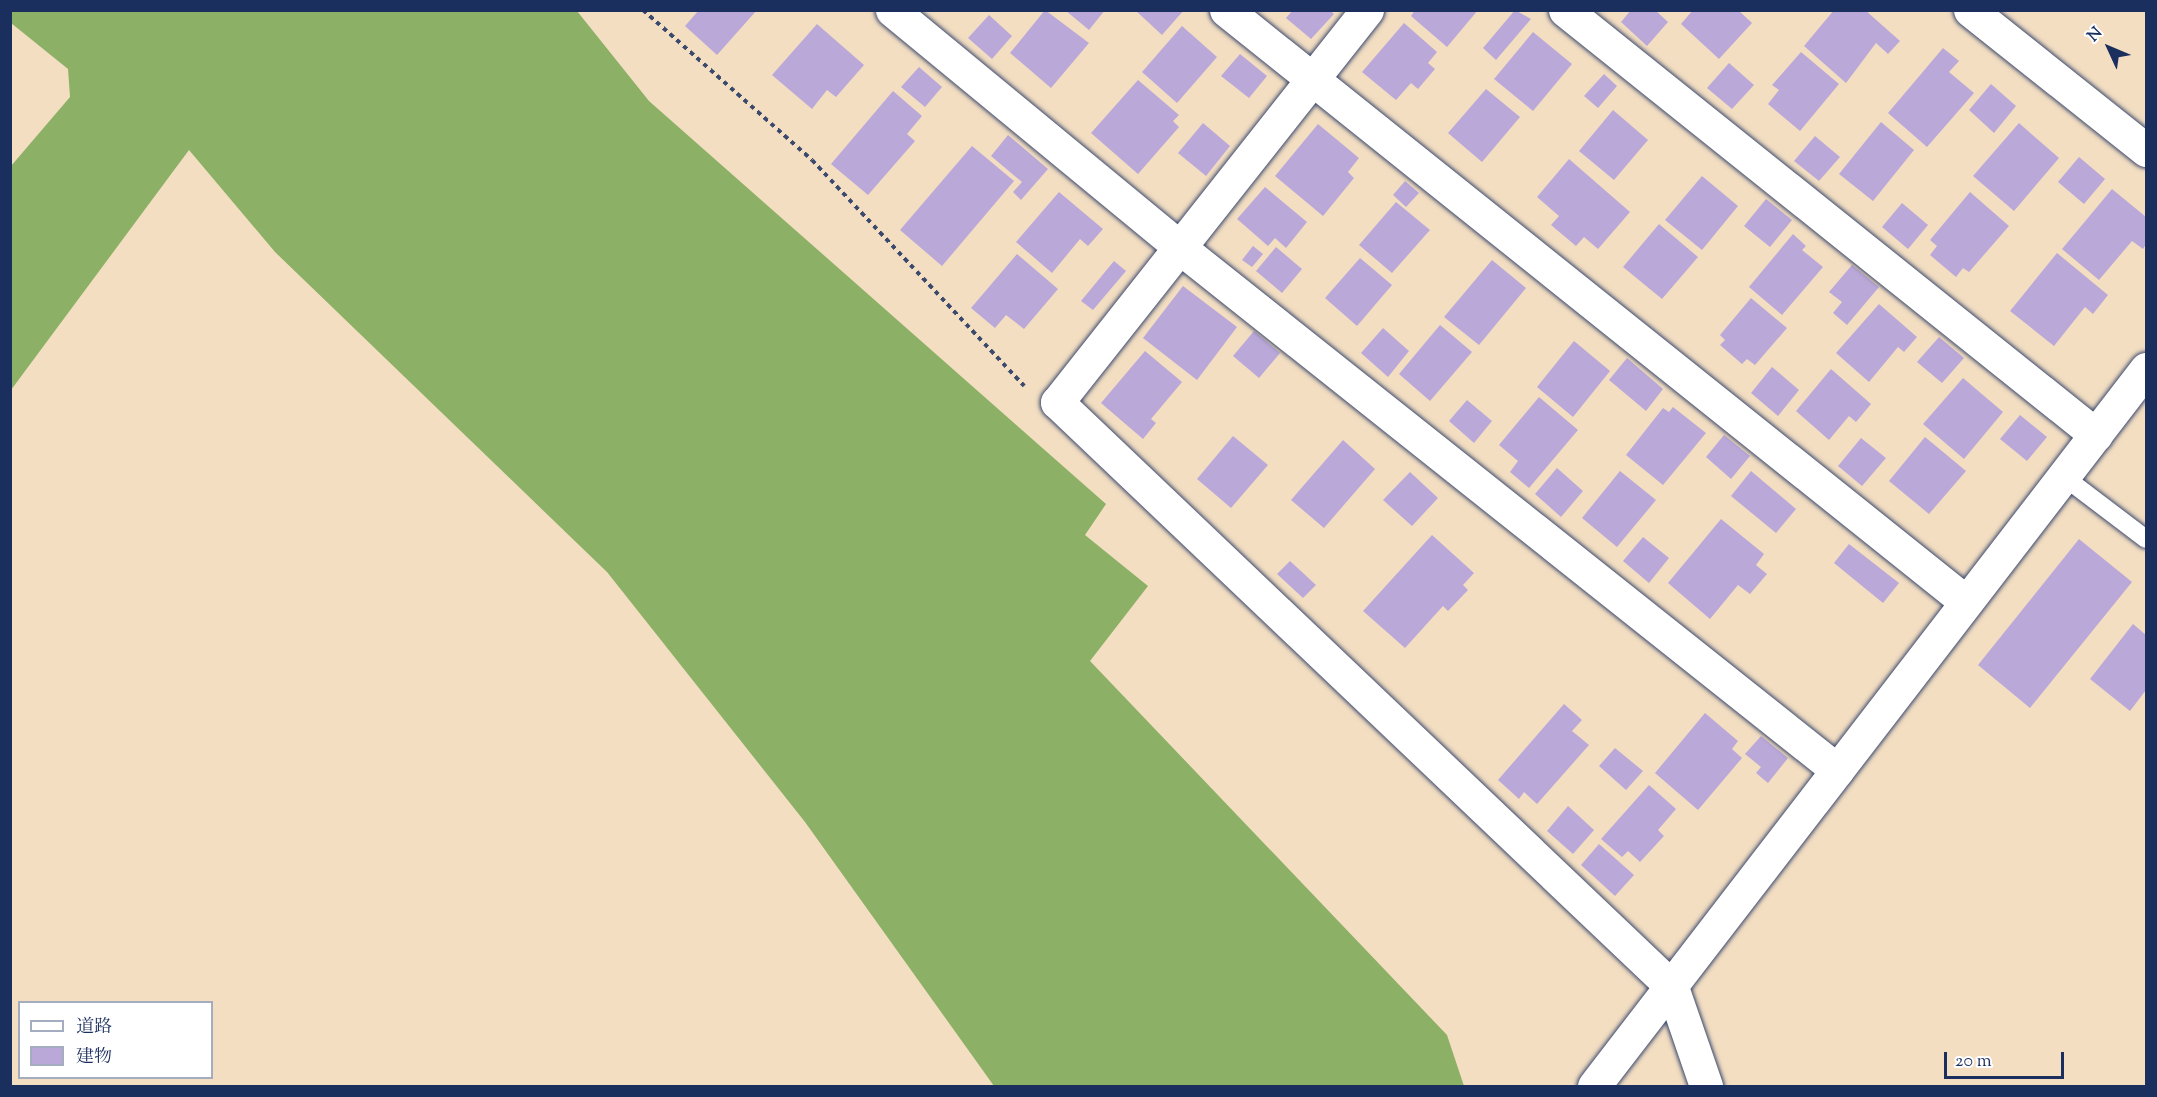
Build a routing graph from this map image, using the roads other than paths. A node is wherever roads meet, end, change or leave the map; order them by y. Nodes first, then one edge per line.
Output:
1 (892, 10) edge
2 (1227, 10) edge
3 (1367, 10) edge
4 (1564, 10) edge
5 (1970, 10) edge
6 (1312, 79) junction
7 (2146, 150) edge
8 (1179, 247) junction
9 (2146, 369) edge
10 (2096, 435) junction
11 (2063, 476) junction
12 (2146, 538) edge
13 (1965, 601) junction
14 (1837, 770) junction
15 (1672, 987) junction
16 (1594, 1086) edge
17 (1706, 1086) edge

1 - 8 street
2 - 6 street
3 - 6 street
4 - 10 street
5 - 7 street
6 - 8 street
6 - 13 street
8 - 14 street
8 - 15 street
9 - 10 street
10 - 11 street
11 - 12 lane
11 - 13 street
13 - 14 street
14 - 15 street
15 - 16 street
15 - 17 street

